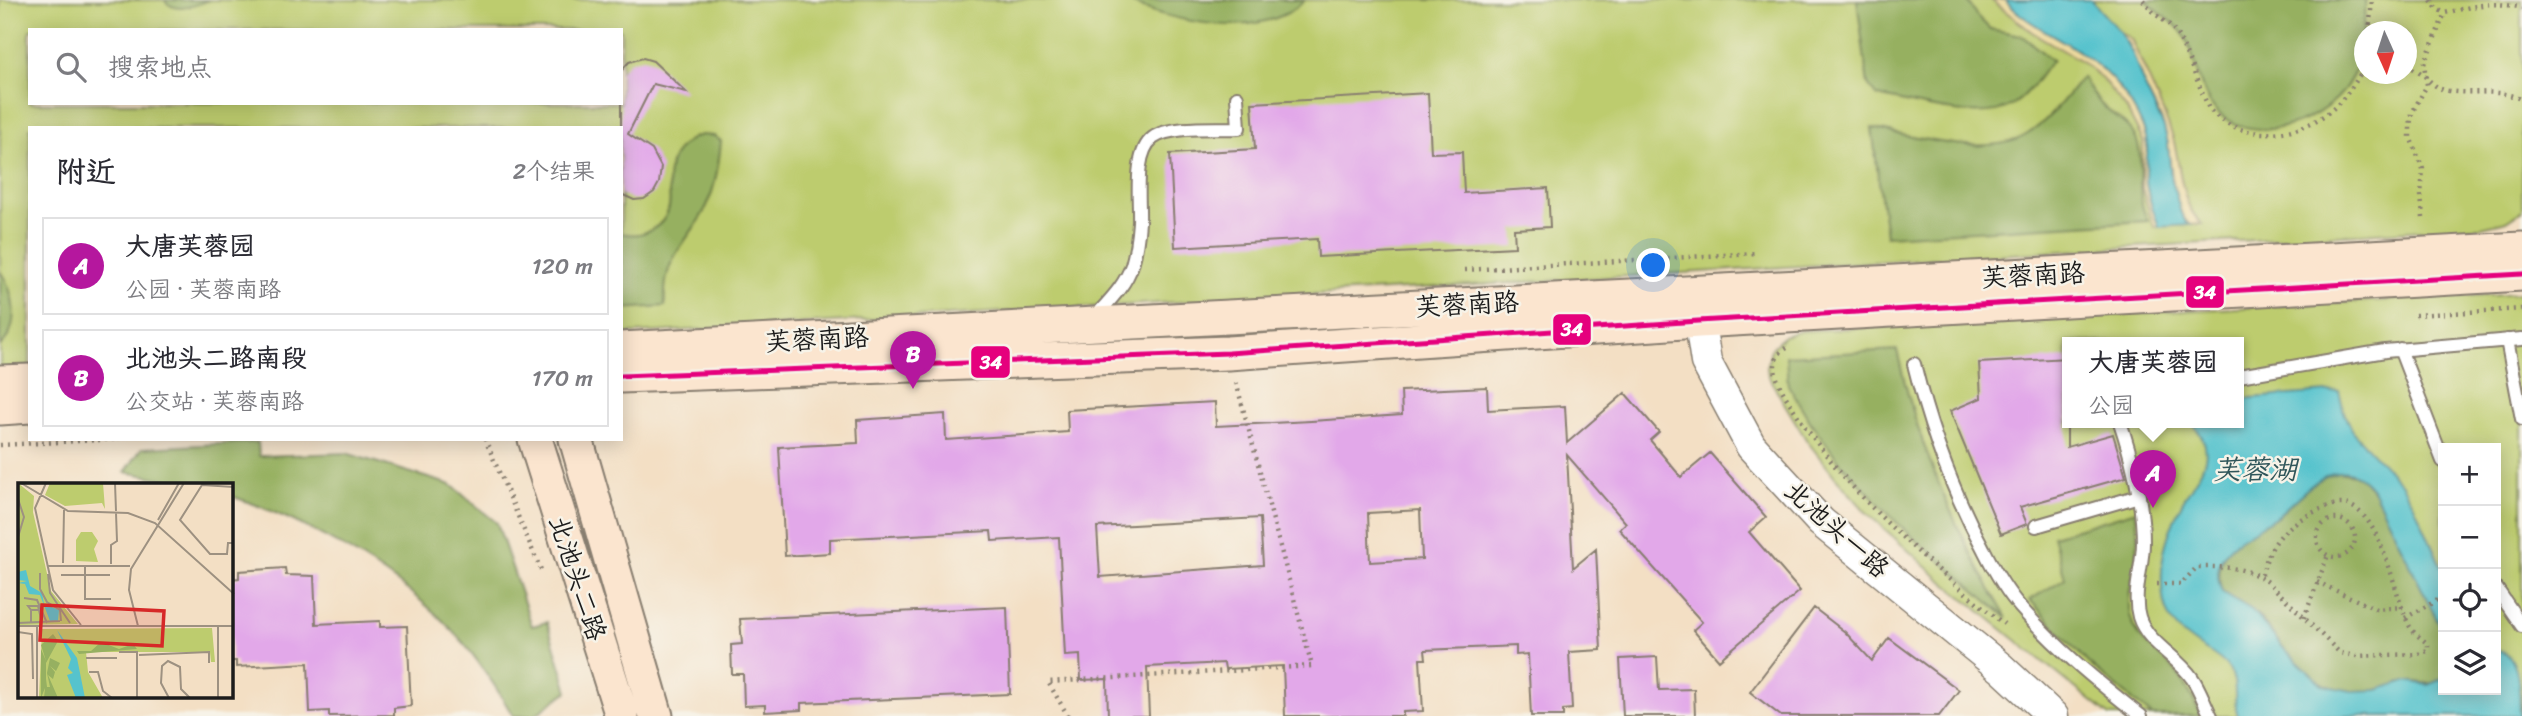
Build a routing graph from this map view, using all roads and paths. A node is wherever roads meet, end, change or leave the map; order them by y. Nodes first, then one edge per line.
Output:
1 (2143, 0) edge
2 (2372, 0) edge
3 (2431, 0) edge
4 (2522, 8) edge
5 (2445, 13) junction
6 (2370, 21) edge
7 (2417, 71) edge
8 (2426, 75) junction
9 (2354, 80) edge
10 (1237, 96) dead end
11 (2522, 100) edge
12 (2423, 218) dead end
13 (2522, 250) edge
14 (2522, 274) edge
15 (1697, 307) junction
16 (2522, 309) edge
17 (2410, 315) dead end
18 (1089, 324) junction
19 (2522, 339) edge
20 (2507, 340) junction
21 (1797, 347) dead end
22 (623, 349) edge
23 (2400, 349) junction
24 (1914, 364) dead end
25 (2244, 375) edge
26 (623, 376) edge
27 (28, 381) edge
28 (0, 382) edge
29 (1237, 384) dead end
30 (28, 406) edge
31 (0, 408) edge
32 (2522, 419) edge
33 (2122, 428) edge
34 (79, 441) edge
35 (486, 441) edge
36 (536, 441) edge
37 (577, 441) edge
38 (0, 445) edge
39 (2438, 448) edge
40 (2139, 496) junction
41 (2036, 526) dead end
42 (2328, 555) junction
43 (2261, 578) dead end
44 (546, 582) dead end
45 (2318, 582) junction
46 (2138, 584) junction
47 (2501, 595) edge
48 (2438, 600) edge
49 (2403, 607) junction
50 (2304, 618) junction
51 (2405, 618) junction
52 (2007, 626) dead end
53 (2522, 626) edge
54 (622, 716) edge
55 (656, 716) edge
56 (1068, 716) edge
57 (2053, 716) edge
58 (2141, 716) edge
59 (2211, 716) edge

1 - 9 path
2 - 6 path
3 - 5 path
4 - 5 path
5 - 8 path
7 - 8 path
8 - 11 path
8 - 12 path
10 - 18 lane
13 - 15 main road, 芙蓉南路
14 - 15 main road, 芙蓉南路
15 - 18 main road, 芙蓉南路
15 - 26 main road, 芙蓉南路
15 - 57 street, 北池头一路
16 - 17 path
18 - 22 main road, 芙蓉南路
19 - 20 lane
20 - 23 lane
20 - 32 lane
21 - 52 path
23 - 25 lane
23 - 39 lane
24 - 58 lane
27 - 28 main road
29 - 56 path
30 - 31 main road
33 - 40 lane
34 - 38 path
35 - 44 path
36 - 54 main road, 北池头二路
37 - 55 main road, 北池头二路
40 - 41 lane
40 - 46 lane
42 - 42 path
42 - 45 path
43 - 49 path
45 - 49 path
45 - 50 path
46 - 50 path
46 - 59 lane
47 - 53 lane
48 - 51 path
49 - 51 path
50 - 51 path

